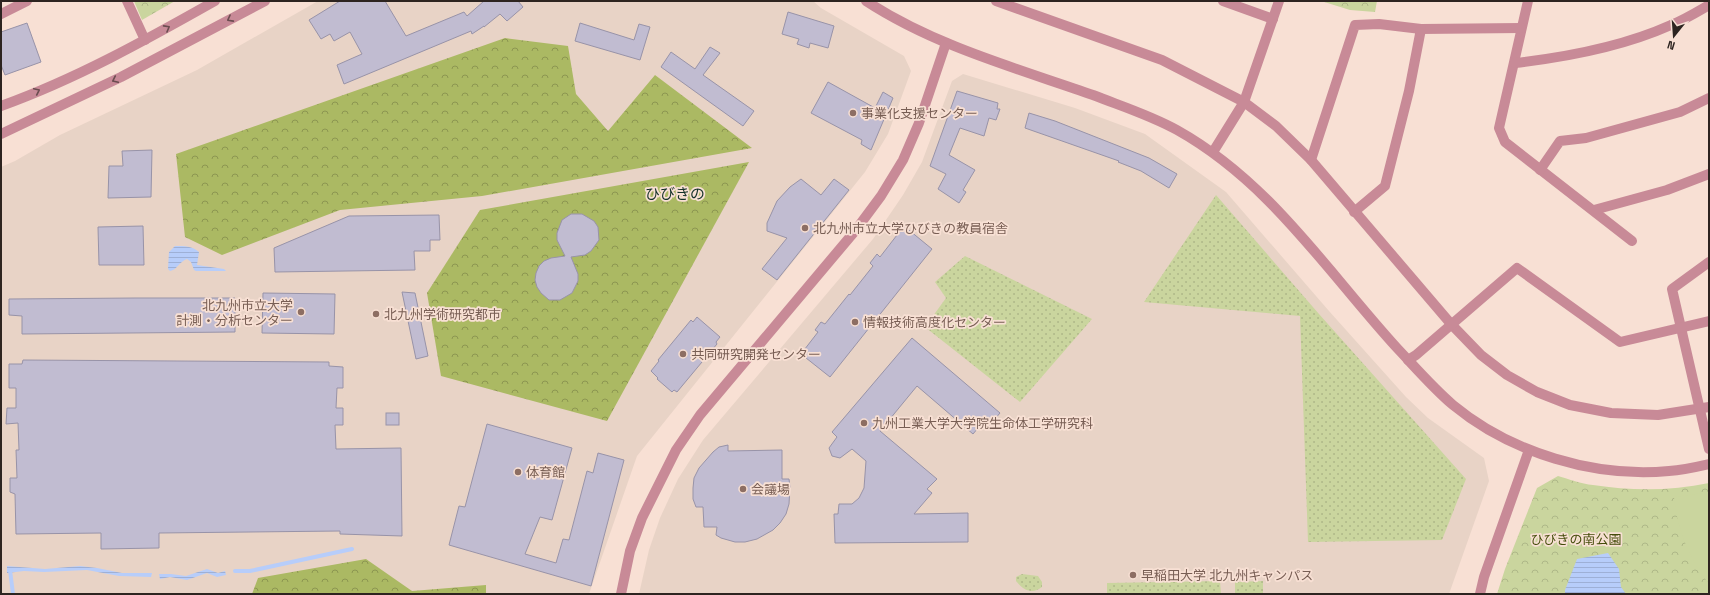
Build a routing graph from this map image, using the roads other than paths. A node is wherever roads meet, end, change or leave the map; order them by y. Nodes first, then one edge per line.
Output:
1 (27, 1) edge
2 (127, 1) edge
3 (265, 1) edge
4 (866, 1) edge
5 (996, 1) edge
6 (1223, 1) edge
7 (1279, 1) edge
8 (1528, 1) edge
9 (211, 2) edge
10 (1709, 5) edge
11 (1, 14) edge
12 (1273, 19) junction
13 (1521, 28) junction
14 (1421, 29) junction
15 (144, 40) junction
16 (946, 42) junction
17 (1515, 63) junction
18 (1709, 98) edge
19 (1244, 102) junction
20 (1, 106) edge
21 (1, 134) edge
22 (1213, 152) junction
23 (1311, 160) junction
24 (1540, 170) junction
25 (1709, 174) edge
26 (1594, 210) junction
27 (1354, 212) junction
28 (1632, 241) dead end
29 (1709, 262) edge
30 (1709, 321) edge
31 (1451, 324) junction
32 (1680, 328) junction
33 (1408, 360) junction
34 (1704, 408) edge
35 (1709, 449) edge
36 (1529, 450) junction
37 (1709, 464) edge
38 (621, 594) edge
39 (1480, 594) edge

1 - 11 street
2 - 15 street
3 -> 21 street
4 - 16 street
5 - 19 street
6 - 12 street
7 - 12 street
8 - 13 street
15 -> 9 street
10 - 17 street
12 - 19 street
13 - 14 street
13 - 17 street
14 - 23 street
14 - 27 street
20 -> 15 street
16 - 22 street
16 - 38 street
17 - 24 street
18 - 24 street
19 - 22 street
19 - 23 street
22 - 33 street
23 - 27 street
24 - 26 street
25 - 26 street
26 - 28 street
27 - 31 street
29 - 32 street
30 - 32 street
31 - 32 street
31 - 33 street
31 - 34 street
32 - 34 street
33 - 36 street
34 - 35 street
36 - 37 street
36 - 39 street

